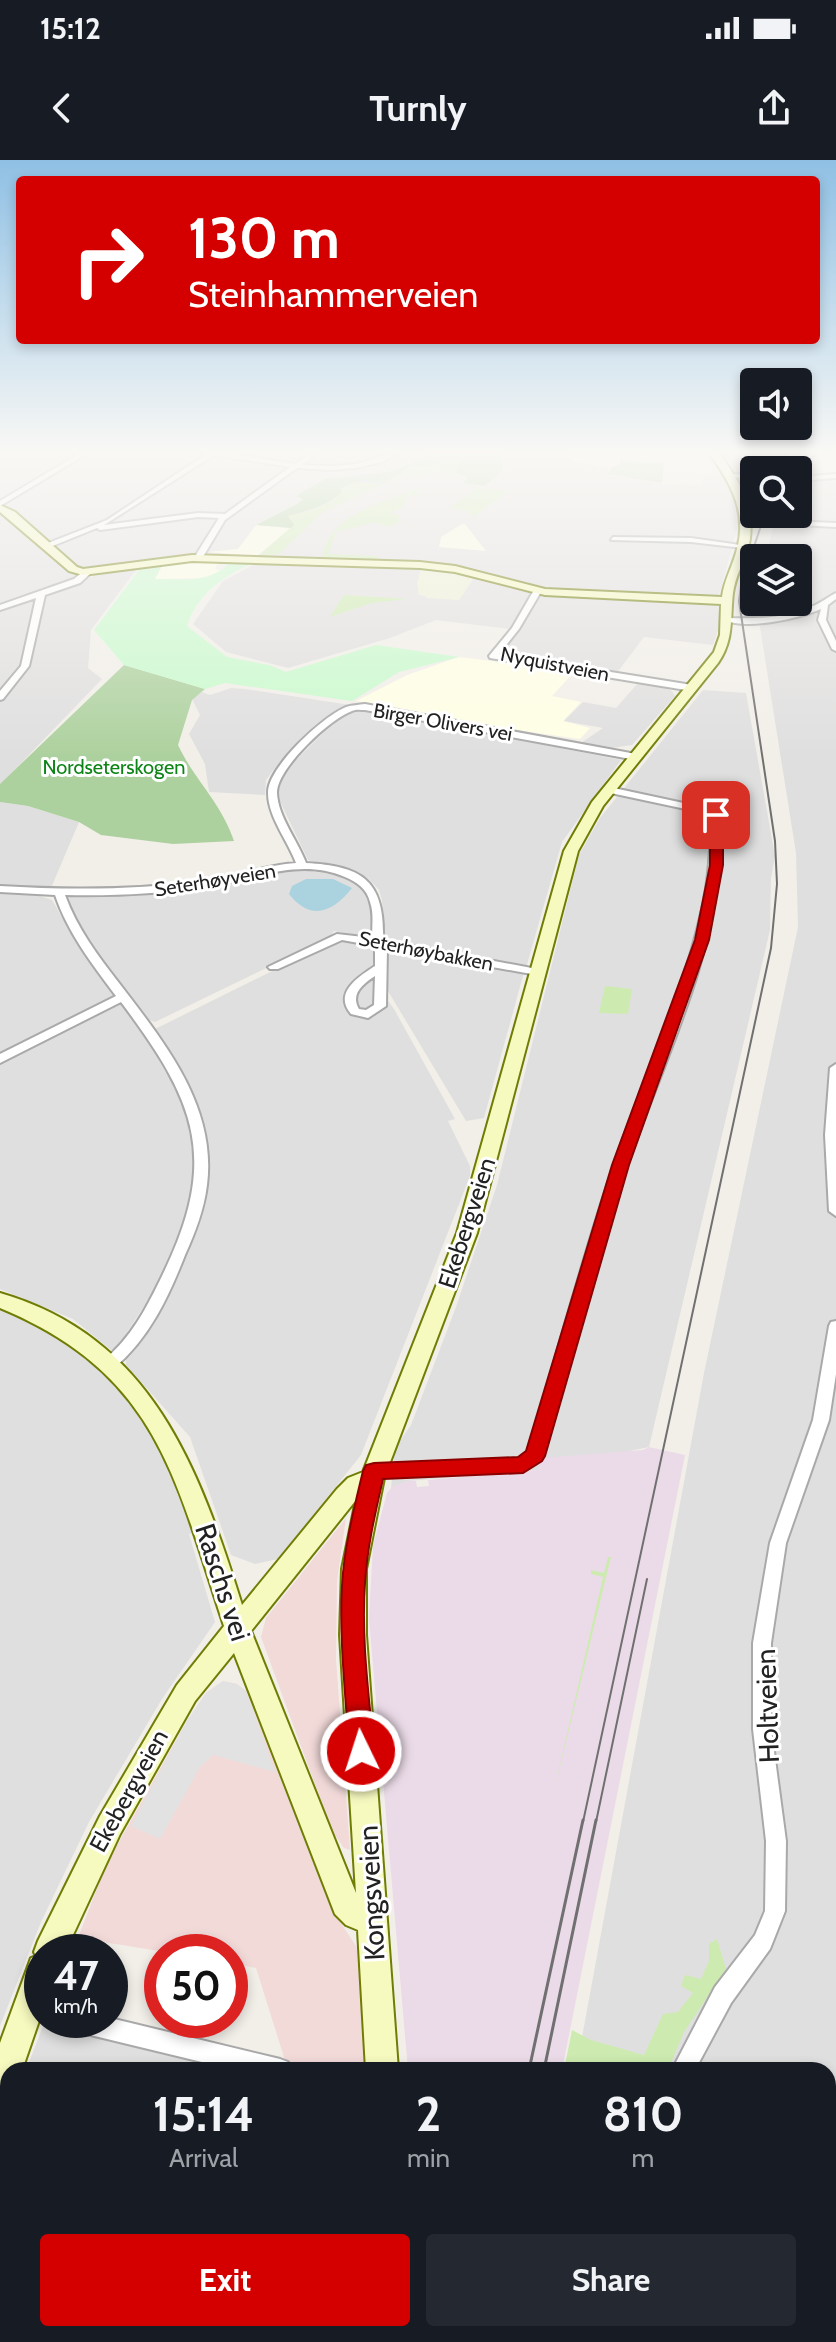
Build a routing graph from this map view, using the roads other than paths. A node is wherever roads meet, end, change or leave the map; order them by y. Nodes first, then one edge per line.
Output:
1 (54, 552) edge
2 (202, 552) edge
3 (740, 554) edge
4 (198, 558) junction
5 (88, 572) junction
6 (538, 590) junction
7 (41, 594) junction
8 (836, 595) edge
9 (727, 601) junction
10 (825, 606) junction
11 (0, 608) edge
12 (812, 609) edge
13 (784, 616) edge
14 (803, 616) edge
15 (728, 620) junction
16 (822, 620) junction
17 (836, 649) edge
18 (692, 688) junction
19 (2, 692) edge
20 (636, 757) junction
21 (609, 790) junction
22 (302, 866) junction
23 (0, 889) edge
24 (59, 892) junction
25 (379, 942) junction
26 (274, 967) dead end
27 (381, 967) junction
28 (537, 972) junction
29 (123, 997) junction
30 (0, 1059) edge
31 (836, 1068) edge
32 (836, 1211) edge
33 (0, 1300) edge
34 (836, 1326) edge
35 (109, 1364) junction
36 (373, 1474) junction
37 (237, 1630) junction
38 (372, 1921) junction
39 (57, 1934) edge
40 (24, 2020) edge
41 (128, 2033) edge
42 (9, 2062) edge
43 (247, 2062) edge
44 (381, 2062) edge
45 (687, 2062) edge

1 - 5 main road
2 - 4 street
3 - 9 main road, Ekebergveien
4 - 5 main road
4 - 6 main road
5 - 7 street
6 - 9 main road
6 - 18 street, Nyquistveien
7 - 11 street
7 - 19 street
8 - 10 street
9 - 15 main road, Ekebergveien
10 - 12 street
10 - 16 street
13 - 15 street
14 - 16 street
15 - 18 main road, Ekebergveien
16 - 17 street
18 - 20 main road, Ekebergveien
20 - 21 main road, Ekebergveien
20 - 22 street, Birger Olivers vei
21 - 28 main road, Ekebergveien
21 - 36 street
22 - 24 street, Seterhøyveien
22 - 25 street, Seterhøyveien
23 - 24 street, Seterhøyveien
24 - 29 street
25 - 26 street, Seterhøybakken
25 - 27 street
25 - 28 street, Seterhøybakken
27 - 27 street
28 - 36 main road, Ekebergveien
29 - 30 street
29 - 35 street
31 - 32 street
33 - 35 main road, Raschs vei
34 - 45 street, Holtveien
35 - 37 main road, Raschs vei
36 - 37 main road, Ekebergveien
36 - 38 main road, Kongsveien
37 - 38 main road, Raschs vei
37 - 39 main road, Ekebergveien
38 - 44 main road, Kongsveien
40 - 42 main road
41 - 43 street

